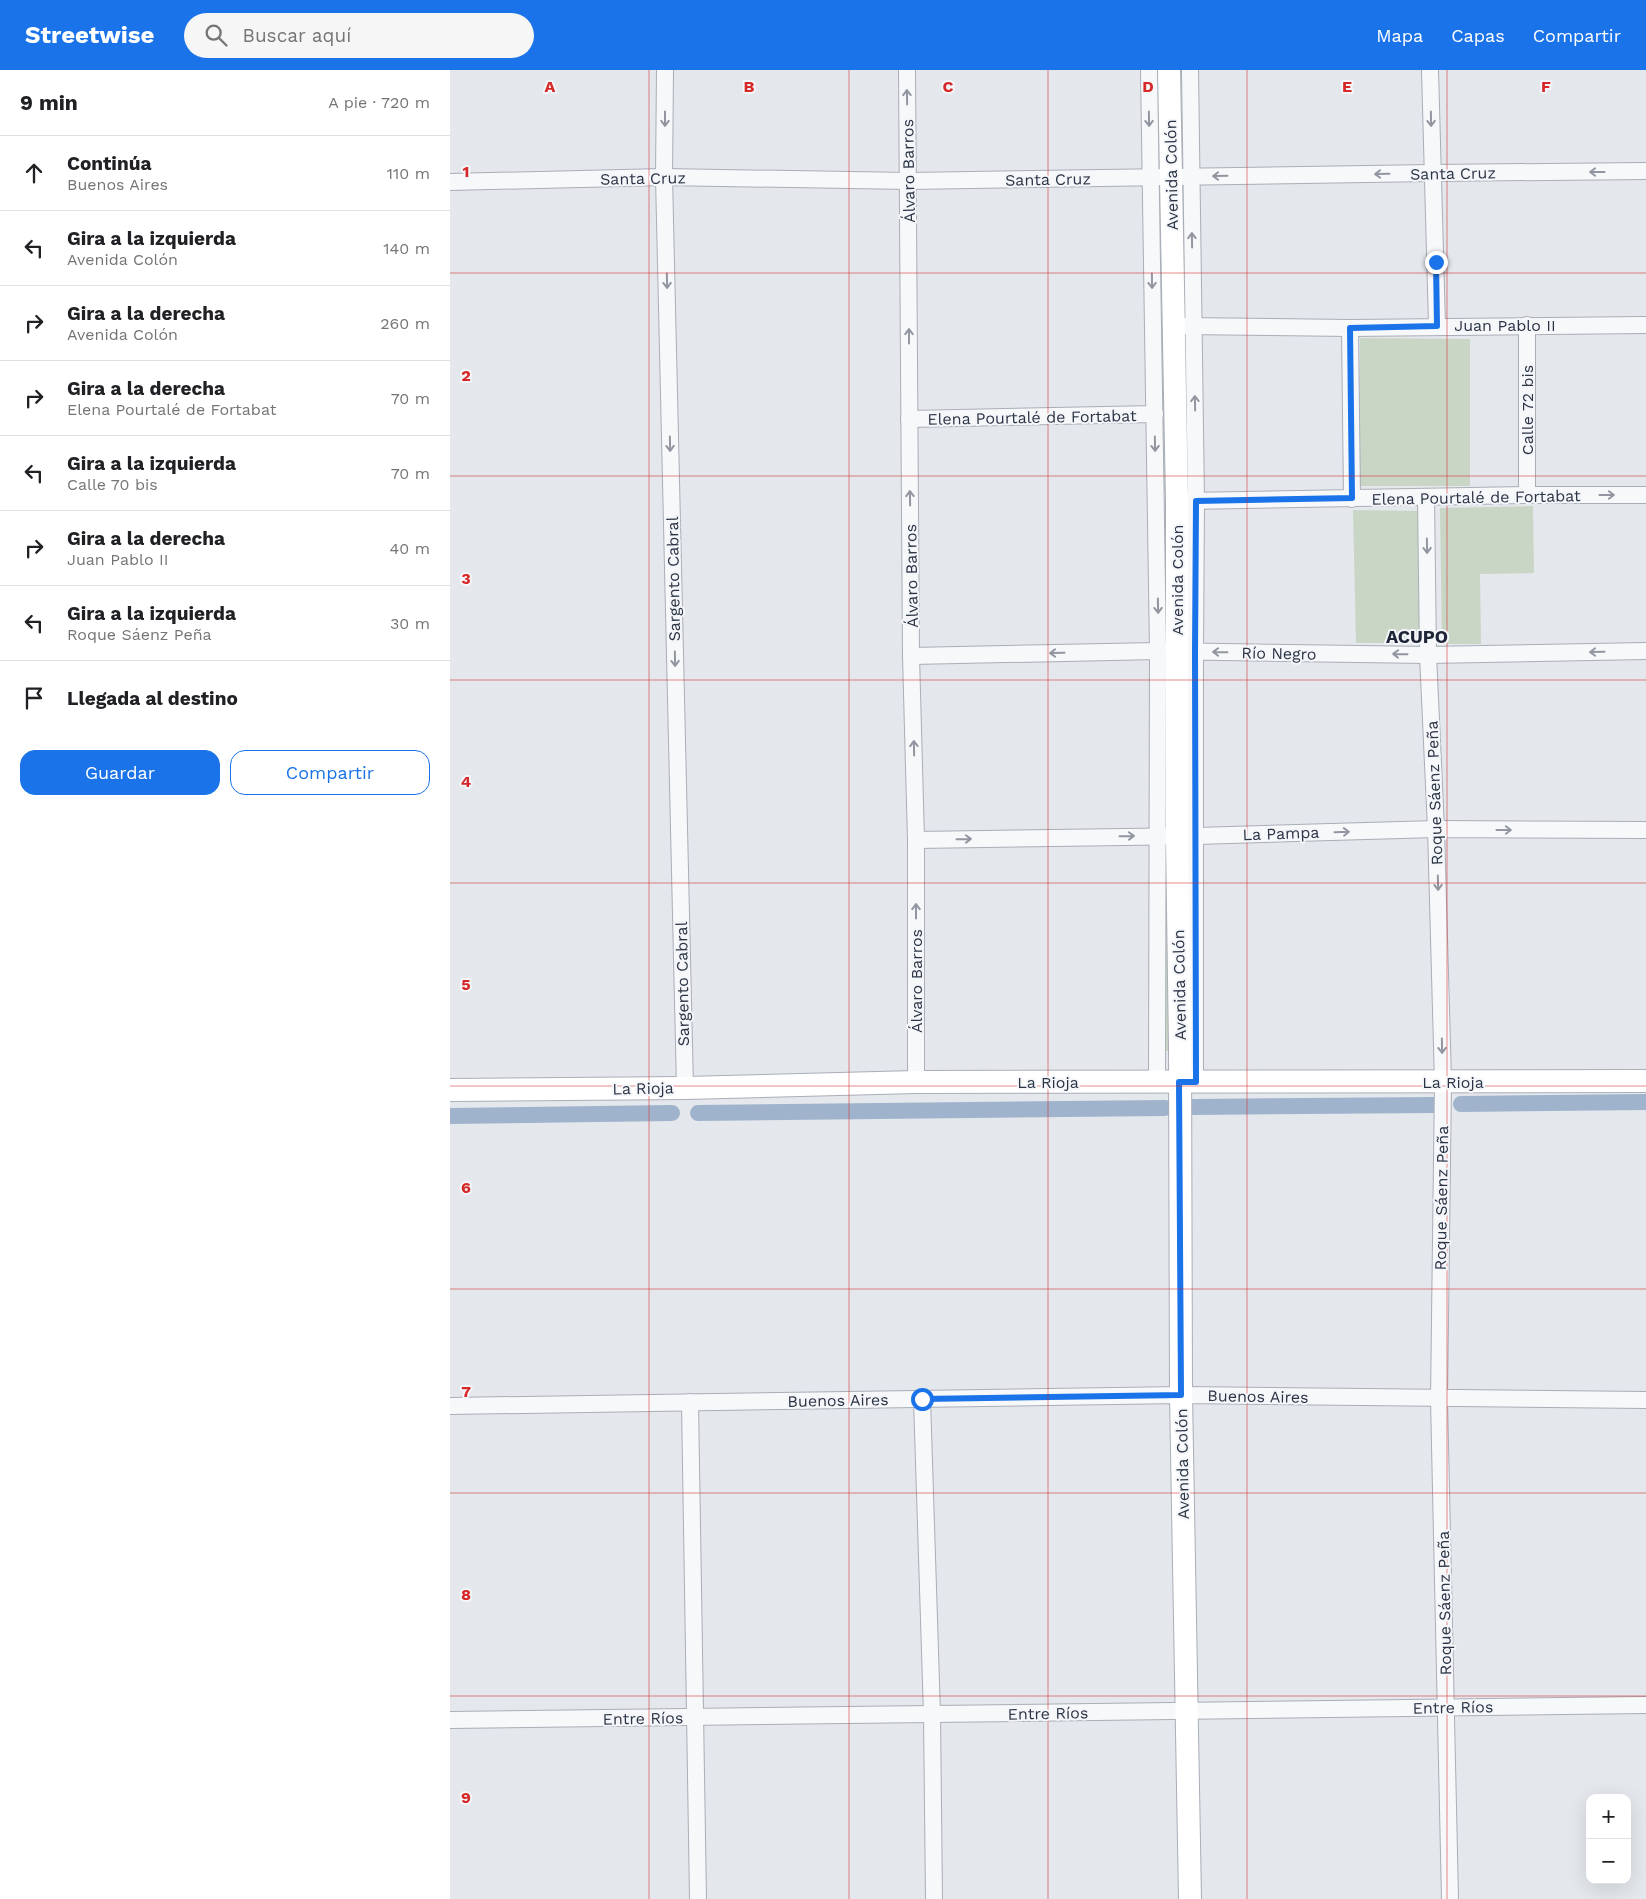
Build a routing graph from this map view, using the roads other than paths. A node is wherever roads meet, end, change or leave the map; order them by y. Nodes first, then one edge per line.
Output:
1 (665, 70) edge
2 (907, 70) edge
3 (1149, 70) edge
4 (1170, 70) edge
5 (1190, 70) edge
6 (1430, 70) edge
7 (1646, 171) edge
8 (1432, 173) junction
9 (664, 177) junction
10 (1171, 177) junction
11 (909, 181) junction
12 (450, 182) edge
13 (1526, 325) junction
14 (1646, 325) edge
15 (1173, 326) junction
16 (1437, 326) junction
17 (1350, 328) junction
18 (1154, 414) junction
19 (909, 419) junction
20 (1527, 495) junction
21 (1646, 495) edge
22 (1426, 497) junction
23 (1352, 498) junction
24 (1177, 501) junction
25 (1646, 651) edge
26 (1177, 652) junction
27 (1428, 655) junction
28 (911, 656) junction
29 (1436, 829) junction
30 (1646, 830) edge
31 (1177, 836) junction
32 (916, 840) junction
33 (1646, 1081) edge
34 (916, 1082) junction
35 (1157, 1082) junction
36 (1187, 1082) junction
37 (1442, 1082) junction
38 (685, 1088) junction
39 (450, 1090) edge
40 (1181, 1395) junction
41 (922, 1399) junction
42 (1439, 1399) junction
43 (1646, 1400) edge
44 (690, 1402) junction
45 (450, 1406) edge
46 (1646, 1705) edge
47 (1447, 1707) junction
48 (1185, 1711) junction
49 (932, 1714) junction
50 (696, 1717) junction
51 (450, 1720) edge
52 (698, 1899) edge
53 (934, 1899) edge
54 (1190, 1899) edge
55 (1450, 1899) edge

1 -> 9 street, Sargento Cabral
11 -> 2 street, Álvaro Barros
3 -> 10 street, Avenida Colón
4 - 10 main road, Avenida Colón
5 - 10 street, Avenida Colón
6 -> 8 street
7 -> 8 street, Santa Cruz
8 -> 10 street, Santa Cruz
8 - 16 street
9 - 11 street, Santa Cruz
9 - 12 street, Santa Cruz
9 -> 38 street, Sargento Cabral
10 - 11 street, Santa Cruz
10 - 15 main road, Avenida Colón
19 -> 11 street, Álvaro Barros
13 - 14 street, Juan Pablo II
13 - 16 street, Juan Pablo II
13 - 20 street, Calle 72 bis
15 - 17 street, Juan Pablo II
15 - 18 street, Avenida Colón
15 - 24 main road, Avenida Colón
16 - 17 street, Juan Pablo II
17 - 23 street
18 - 19 street, Elena Pourtalé de Fortabat
18 -> 24 street, Avenida Colón
28 -> 19 street, Álvaro Barros
20 -> 21 street, Elena Pourtalé de Fortabat
20 - 22 street, Elena Pourtalé de Fortabat
22 - 23 street, Elena Pourtalé de Fortabat
22 -> 27 street, Roque Sáenz Peña
23 - 24 street, Elena Pourtalé de Fortabat
24 - 26 main road, Avenida Colón
25 -> 27 street, Río Negro
27 -> 26 street, Río Negro
26 -> 28 street, Río Negro
26 - 31 main road, Avenida Colón
27 - 29 street, Roque Sáenz Peña
32 -> 28 street, Álvaro Barros
29 -> 30 street, La Pampa
31 -> 29 street, La Pampa
29 -> 37 street, Roque Sáenz Peña
32 -> 31 street, La Pampa
31 - 35 street, Avenida Colón
31 - 36 main road, Avenida Colón
34 -> 32 street, Álvaro Barros
33 - 37 main road, La Rioja
34 - 35 main road, La Rioja
34 - 38 main road, La Rioja
35 - 36 main road, La Rioja
36 - 37 main road, La Rioja
36 - 40 main road, Avenida Colón
37 - 42 street, Roque Sáenz Peña
38 - 39 main road, La Rioja
40 - 41 street, Buenos Aires
40 - 42 street, Buenos Aires
40 - 48 main road, Avenida Colón
41 - 44 street, Buenos Aires
41 - 49 street
42 - 43 street, Buenos Aires
42 - 47 street, Roque Sáenz Peña
44 - 45 street, Buenos Aires
44 - 50 street
46 - 47 street, Entre Ríos
47 - 48 street, Entre Ríos
47 - 55 street, Roque Sáenz Peña
48 - 49 street, Entre Ríos
48 - 54 main road, Avenida Colón
49 - 50 street, Entre Ríos
49 - 53 street
50 - 51 street, Entre Ríos
50 - 52 street

